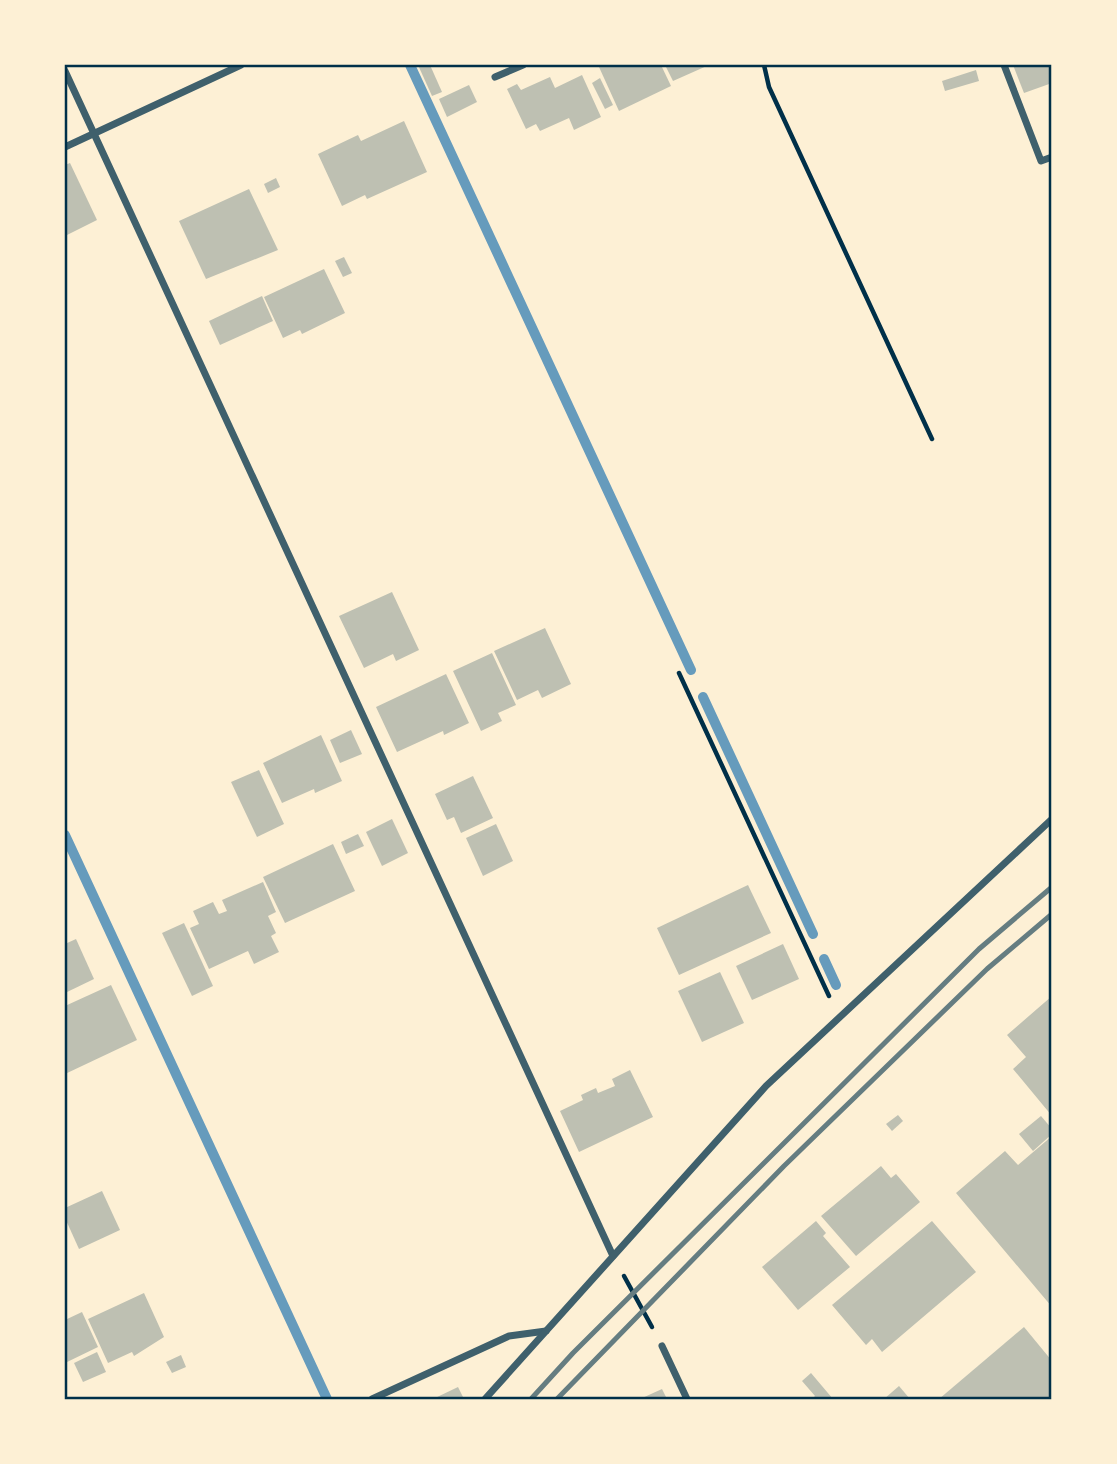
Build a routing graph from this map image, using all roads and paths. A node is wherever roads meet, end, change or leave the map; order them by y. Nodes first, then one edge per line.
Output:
1 (241, 65) edge
2 (523, 65) edge
3 (764, 65) edge
4 (1004, 65) edge
5 (65, 71) edge
6 (495, 77) dead end
7 (94, 133) junction
8 (65, 147) edge
9 (1052, 157) edge
10 (932, 439) dead end
11 (680, 673) dead end
12 (1052, 819) edge
13 (839, 1017) junction
14 (613, 1256) junction
15 (547, 1330) junction
16 (662, 1346) joint
17 (372, 1399) edge
18 (485, 1399) edge
19 (687, 1399) edge

1 - 7 street
2 - 6 street
3 - 10 path
4 - 9 street
5 - 7 street
7 - 8 street
7 - 14 street
11 - 13 path
12 - 13 street
13 - 14 street
14 - 15 street
14 - 16 path
15 - 17 street
15 - 18 street
16 - 19 street

